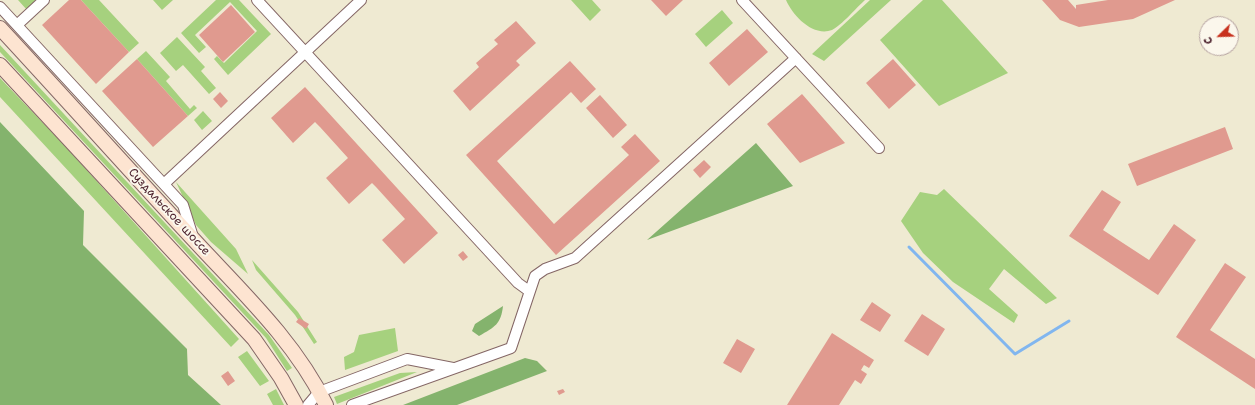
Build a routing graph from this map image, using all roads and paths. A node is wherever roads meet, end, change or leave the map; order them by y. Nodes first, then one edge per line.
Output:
1 (44, 0) edge
2 (257, 0) edge
3 (361, 0) edge
4 (742, 0) edge
5 (0, 7) edge
6 (17, 25) junction
7 (0, 28) edge
8 (305, 52) junction
9 (796, 58) junction
10 (0, 65) edge
11 (879, 148) dead end
12 (165, 183) junction
13 (194, 241) junction
14 (529, 291) junction
15 (455, 368) junction
16 (319, 392) junction
17 (296, 405) edge
18 (308, 405) edge
19 (326, 405) edge
20 (352, 405) edge

1 - 6 street
2 - 8 street
3 - 8 street
4 - 9 street
5 - 6 street
6 - 12 street
7 - 13 main road, Суздальское шоссе
8 - 12 street
8 - 14 street
9 - 11 street
9 - 14 street
10 - 17 main road, Суздальское шоссе
12 - 13 street
13 - 16 main road, Суздальское шоссе
14 - 15 street
15 - 16 street
15 - 20 street
16 - 18 street
16 - 19 main road, Суздальское шоссе

